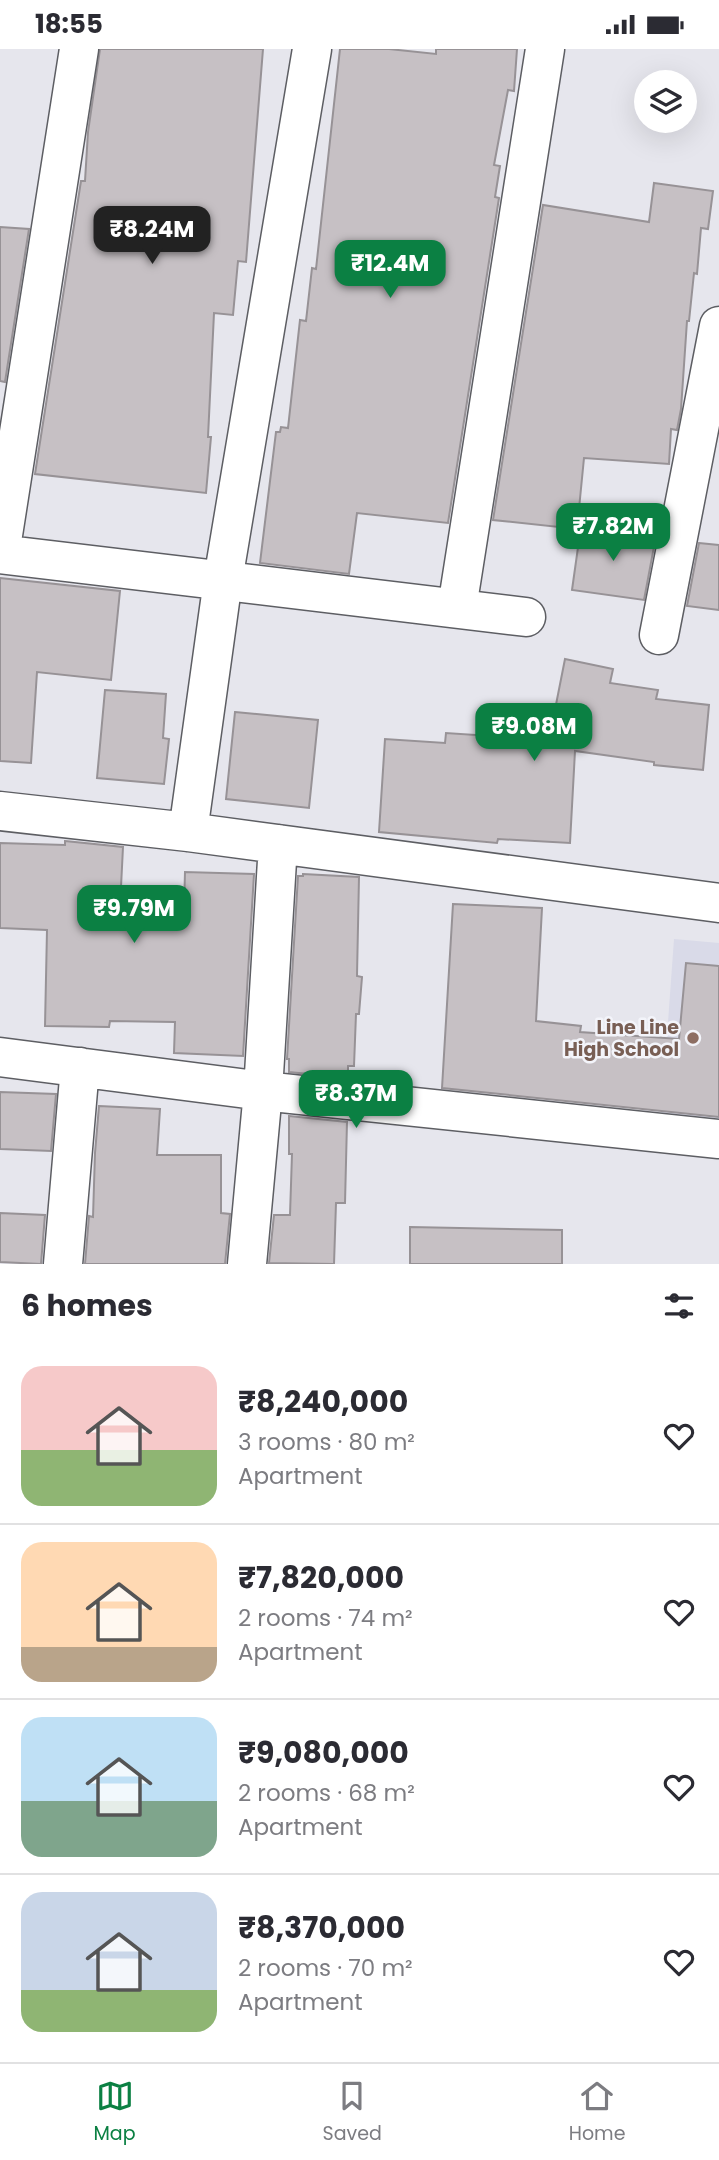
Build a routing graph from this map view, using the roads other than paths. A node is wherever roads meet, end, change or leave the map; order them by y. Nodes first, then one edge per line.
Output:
1 (79, 49) edge
2 (312, 49) edge
3 (545, 49) edge
4 (719, 327) edge
5 (707, 461) edge
6 (0, 554) edge
7 (223, 580) junction
8 (457, 608) junction
9 (526, 617) dead end
10 (659, 635) dead end
11 (0, 811) edge
12 (188, 832) junction
13 (278, 844) junction
14 (719, 903) edge
15 (0, 1057) edge
16 (80, 1067) junction
17 (263, 1091) junction
18 (719, 1139) edge
19 (63, 1264) edge
20 (247, 1264) edge

1 - 6 street
2 - 7 street
3 - 8 street
4 - 5 street
5 - 10 street
6 - 7 street
7 - 8 street
7 - 12 street
8 - 9 street
11 - 12 street
12 - 13 street
13 - 14 street
13 - 17 street
15 - 16 street
16 - 17 street
16 - 19 street
17 - 18 street
17 - 20 street

